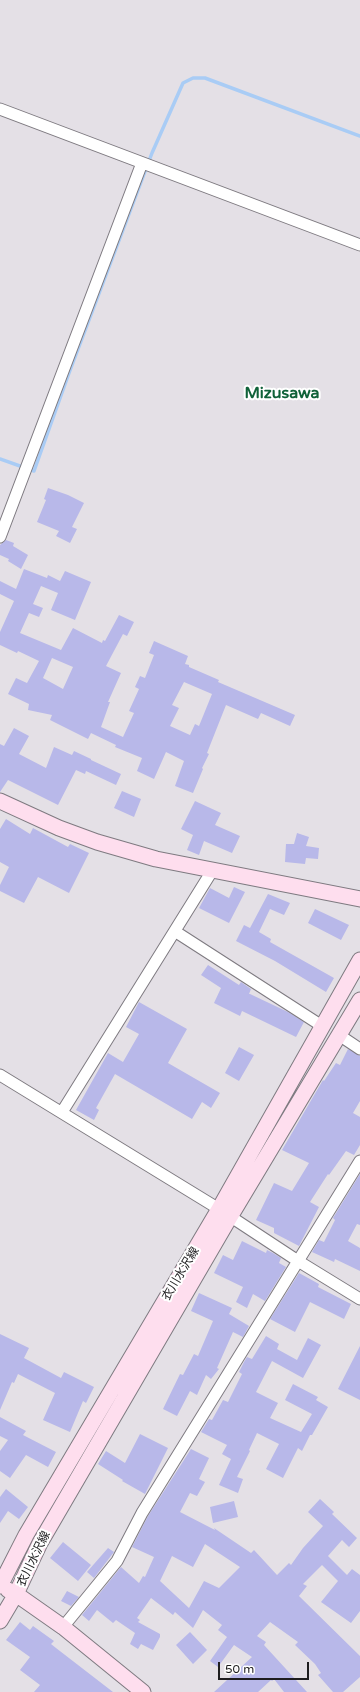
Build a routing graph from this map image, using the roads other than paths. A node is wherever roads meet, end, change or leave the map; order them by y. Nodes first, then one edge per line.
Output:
1 (0, 108) edge
2 (142, 163) junction
3 (360, 245) edge
4 (0, 537) edge
5 (0, 801) edge
6 (212, 871) junction
7 (360, 899) edge
8 (176, 932) junction
9 (360, 960) edge
10 (360, 1000) edge
11 (322, 1026) junction
12 (339, 1035) junction
13 (360, 1049) edge
14 (0, 1074) edge
15 (62, 1112) junction
16 (360, 1161) edge
17 (224, 1213) junction
18 (298, 1261) junction
19 (360, 1299) edge
20 (0, 1586) edge
21 (16, 1594) junction
22 (0, 1621) edge
23 (63, 1627) junction
24 (143, 1692) edge

1 - 2 street
2 - 3 street
2 - 4 street
5 - 6 main road
6 - 7 main road
6 - 8 street
8 - 11 street
8 - 15 street
9 - 11 main road, 衣川水沢線
10 - 12 main road, 衣川水沢線
11 - 17 main road, 衣川水沢線
12 - 13 street
12 - 17 main road, 衣川水沢線
14 - 15 street
15 - 17 street
16 - 18 street
17 - 18 street
17 - 20 main road, 衣川水沢線
17 - 21 main road, 衣川水沢線
18 - 19 street
18 - 23 street
20 - 21 main road
21 - 22 main road, 衣川水沢線
21 - 23 main road
23 - 24 main road

